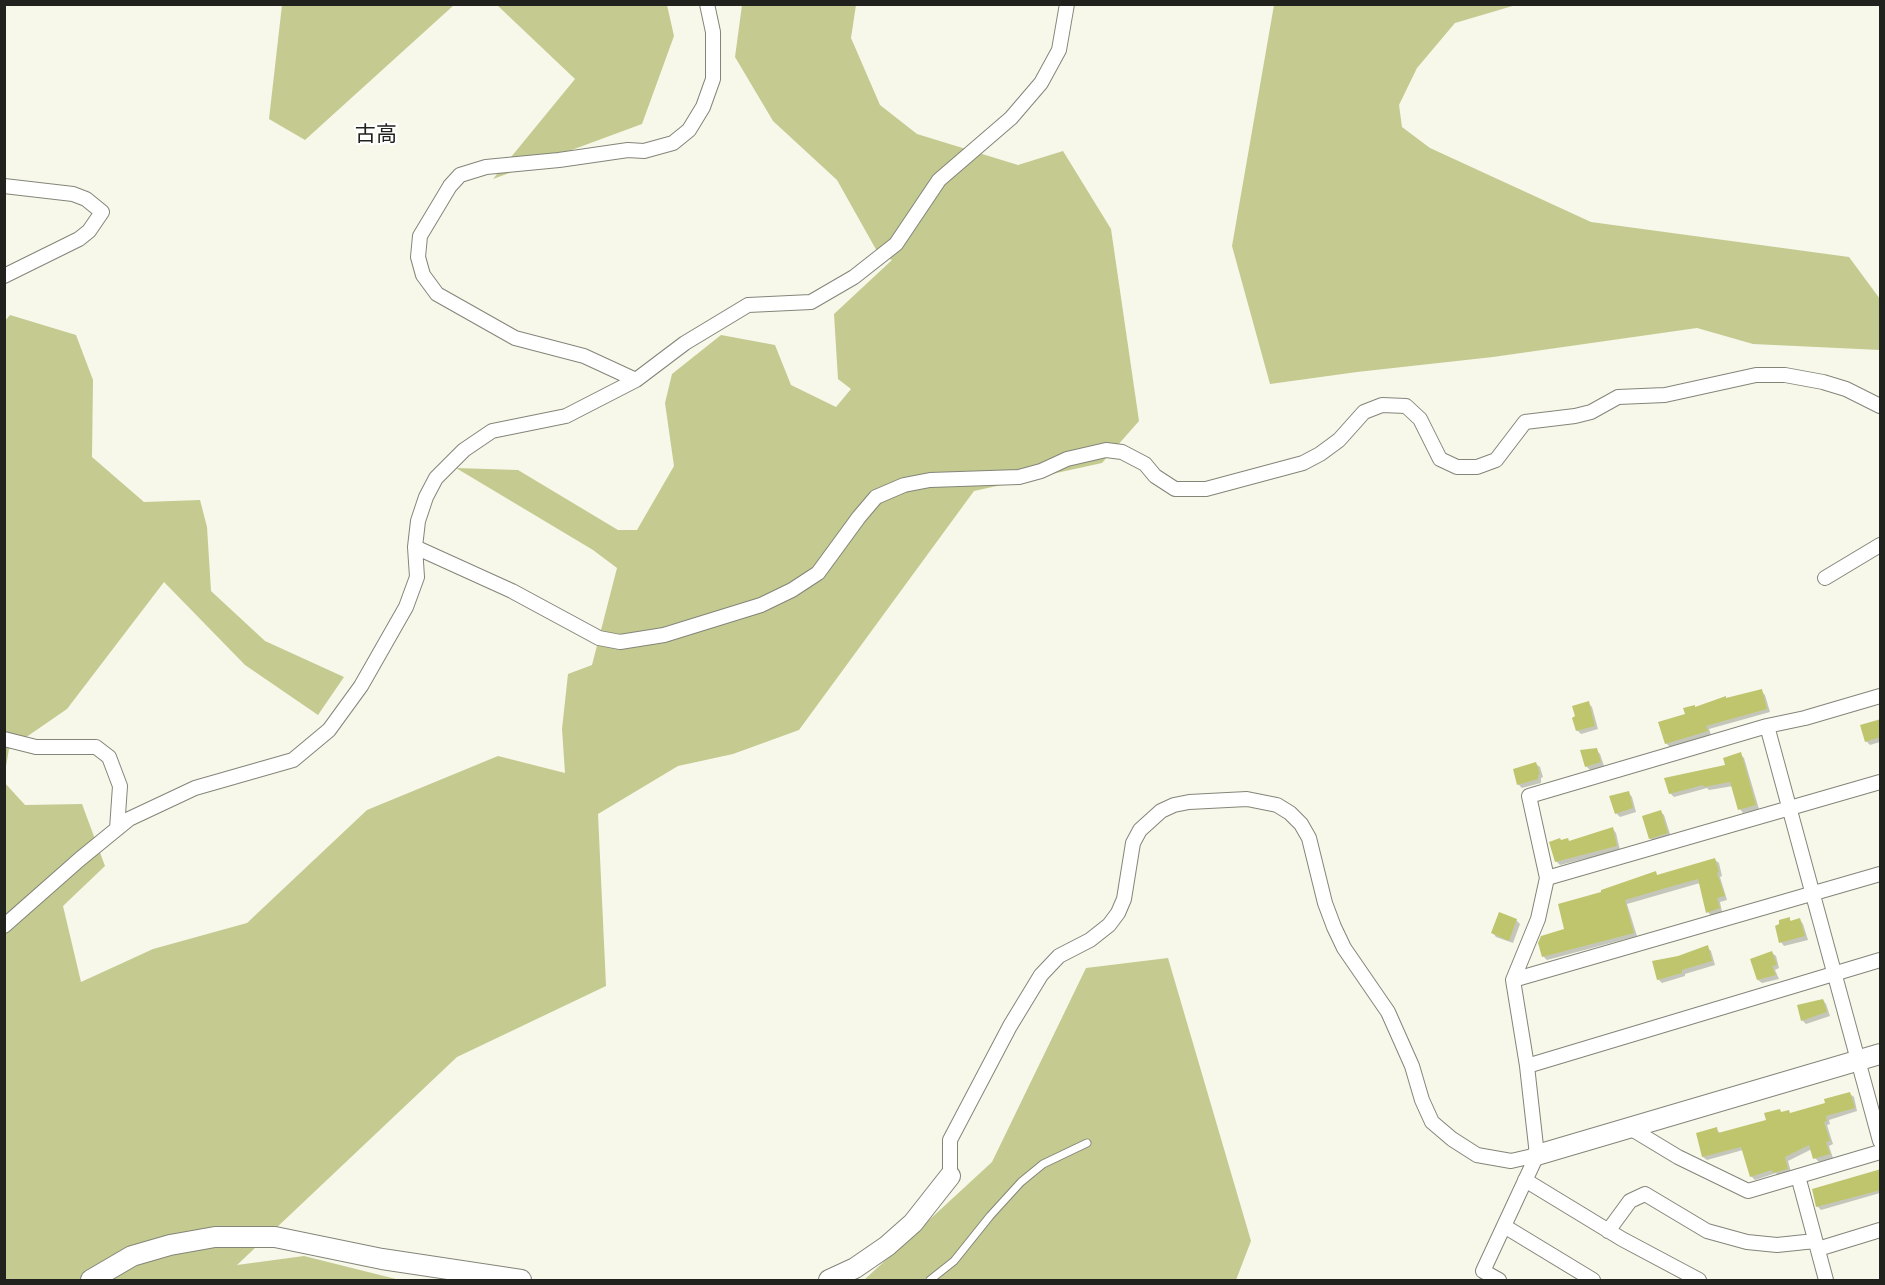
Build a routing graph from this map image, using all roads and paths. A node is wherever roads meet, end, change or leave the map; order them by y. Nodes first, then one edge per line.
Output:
1 (707, 4) edge
2 (1067, 4) edge
3 (4, 186) edge
4 (4, 276) edge
5 (636, 380) junction
6 (1881, 406) edge
7 (1881, 545) edge
8 (415, 547) junction
9 (1825, 578) dead end
10 (1881, 696) edge
11 (1767, 726) junction
12 (4, 739) edge
13 (1881, 782) edge
14 (1790, 809) junction
15 (117, 829) junction
16 (1881, 874) edge
17 (1546, 878) junction
18 (1813, 894) junction
19 (4, 926) edge
20 (1881, 960) edge
21 (1836, 974) junction
22 (1513, 980) junction
23 (1881, 1054) edge
24 (1859, 1061) junction
25 (1527, 1066) junction
26 (1629, 1128) junction
27 (1881, 1141) edge
28 (1087, 1143) dead end
29 (1881, 1152) edge
30 (1537, 1155) junction
31 (950, 1176) joint
32 (1798, 1176) junction
33 (1525, 1180) junction
34 (1504, 1226) junction
35 (1881, 1230) edge
36 (1608, 1231) junction
37 (1816, 1245) junction
38 (91, 1281) edge
39 (521, 1281) edge
40 (829, 1281) edge
41 (930, 1281) edge
42 (1500, 1281) edge
43 (1593, 1281) edge
44 (1699, 1281) edge
45 (1826, 1281) edge

1 - 5 street
2 - 5 street
3 - 4 street
5 - 8 street
6 - 8 street
7 - 9 street
8 - 15 street
10 - 11 street
11 - 14 street
11 - 17 street
12 - 15 street
13 - 14 street
14 - 17 street
14 - 18 street
15 - 19 street
16 - 18 street
17 - 22 street
18 - 21 street
18 - 22 street
20 - 21 street
21 - 24 street
21 - 25 street
22 - 25 street
23 - 24 street
24 - 26 street
24 - 27 street
25 - 30 street
26 - 30 street
26 - 32 street
28 - 41 lane
29 - 32 street
30 - 31 street
30 - 33 street
31 - 40 street
32 - 37 street
33 - 34 street
33 - 36 street
34 - 42 street
34 - 43 street
35 - 37 street
36 - 37 street
36 - 44 street
37 - 45 street
38 - 39 street

